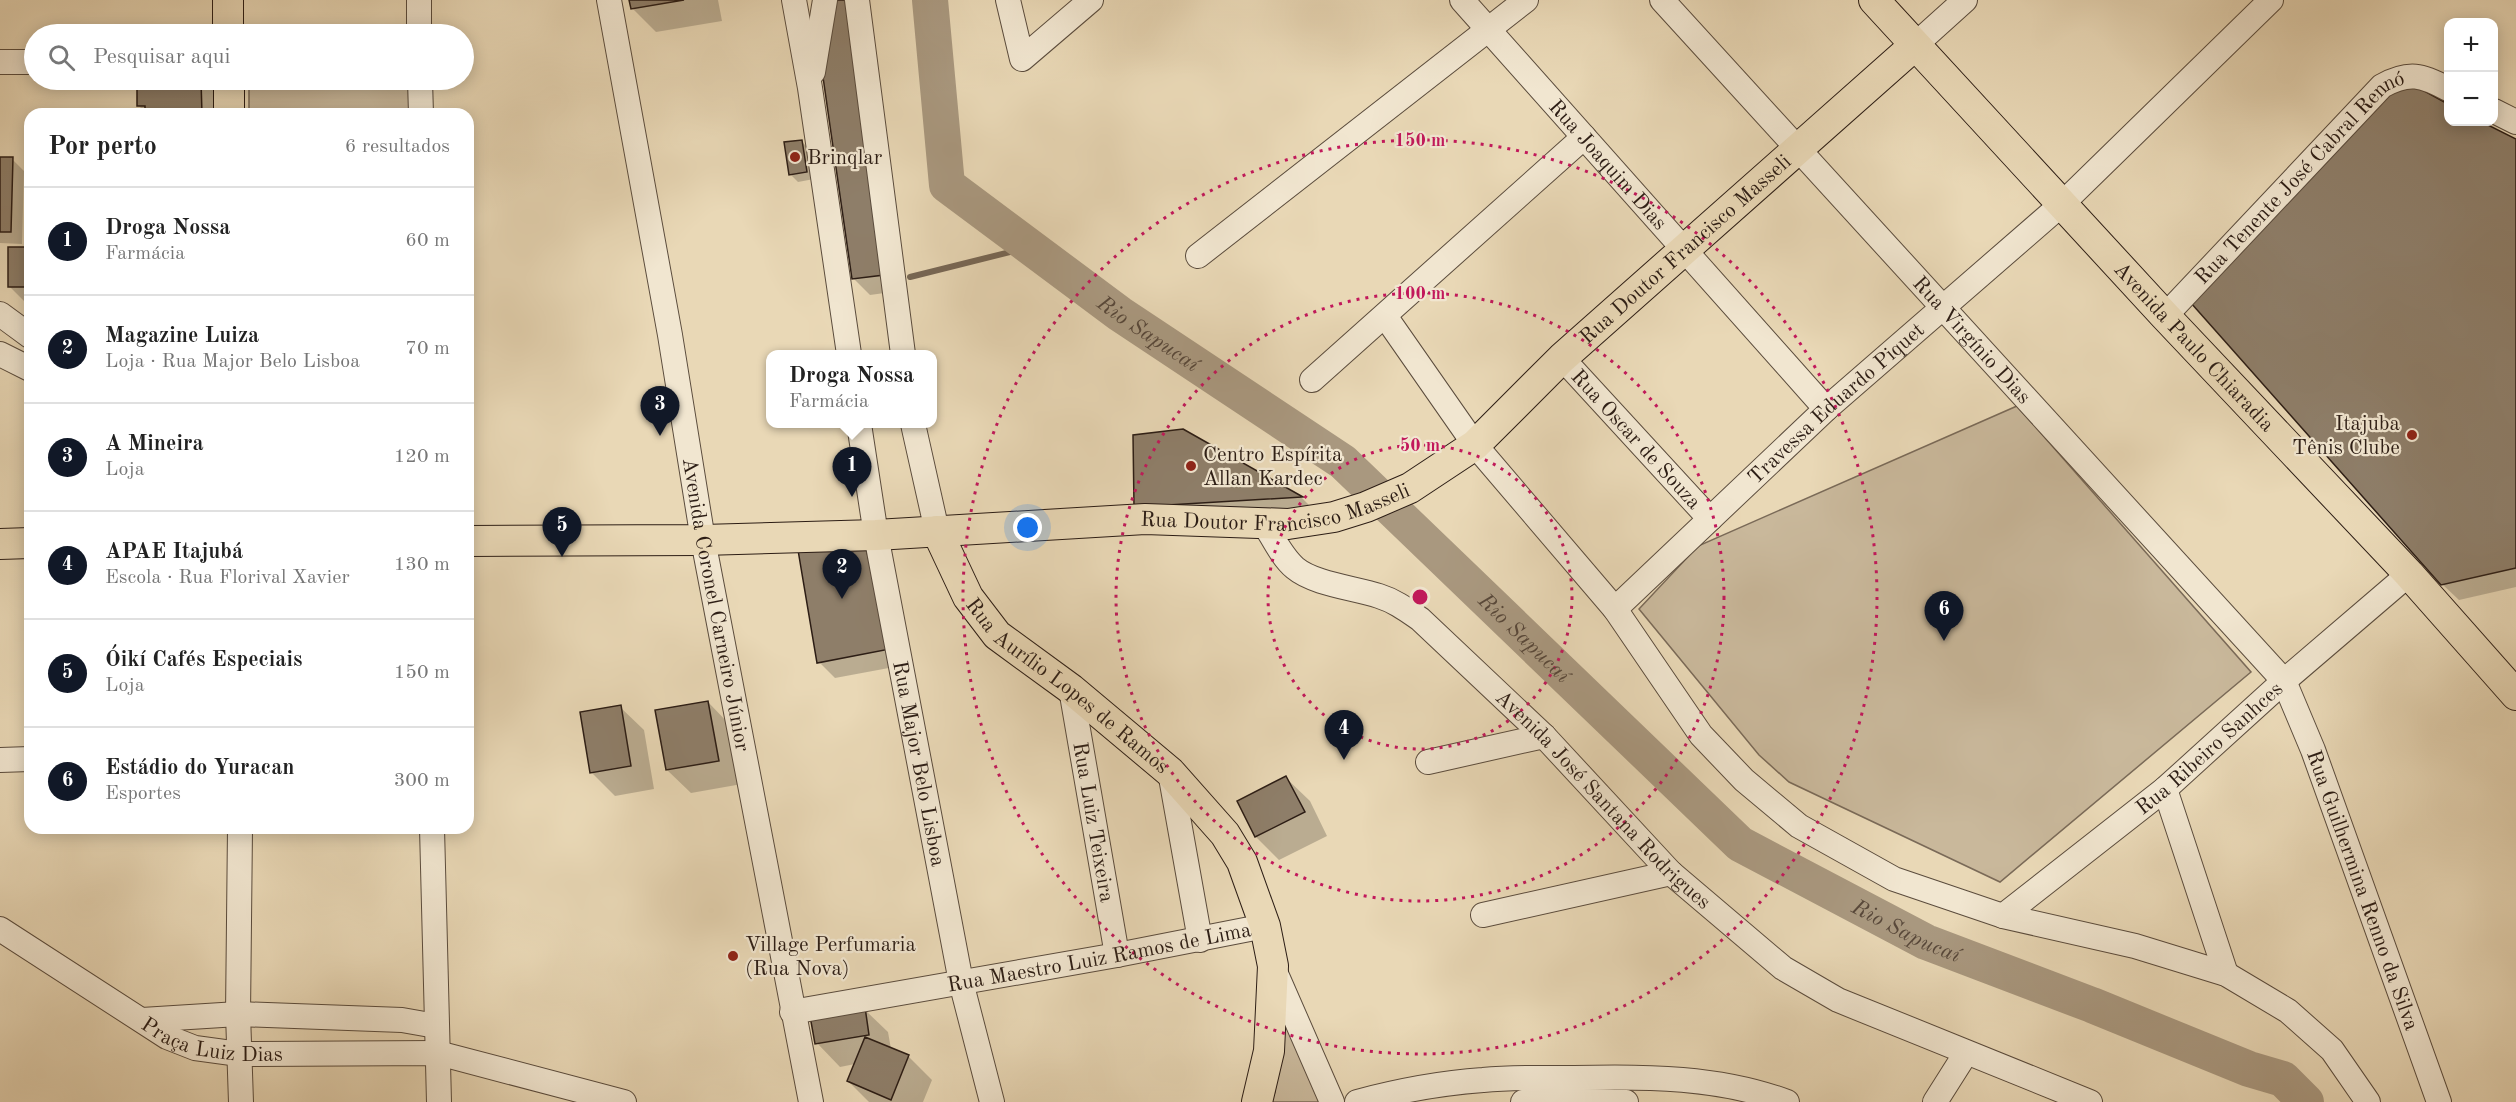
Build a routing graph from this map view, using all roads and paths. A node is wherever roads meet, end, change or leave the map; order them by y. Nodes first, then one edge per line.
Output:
1 (228, 0) edge
2 (418, 0) edge
3 (609, 0) edge
4 (794, 0) edge
5 (825, 0) edge
6 (857, 0) edge
7 (1008, 0) edge
8 (1091, 0) edge
9 (1462, 0) edge
10 (1526, 0) edge
11 (1662, 0) edge
12 (1874, 0) edge
13 (1965, 0) edge
14 (2271, 0) edge
15 (228, 24) edge
16 (419, 24) edge
17 (1490, 30) junction
18 (1914, 46) junction
19 (0, 62) edge
20 (24, 62) edge
21 (2444, 86) edge
22 (810, 88) junction
23 (229, 90) edge
24 (420, 90) edge
25 (229, 108) edge
26 (421, 108) edge
27 (2498, 113) edge
28 (2516, 122) edge
29 (1584, 137) junction
30 (1798, 147) junction
31 (2062, 204) junction
32 (1683, 249) junction
33 (1198, 256) dead end
34 (1942, 305) junction
35 (0, 314) edge
36 (1385, 316) junction
37 (2165, 316) junction
38 (24, 332) edge
39 (848, 350) edge
40 (902, 350) edge
41 (0, 354) edge
42 (1562, 358) junction
43 (24, 366) edge
44 (1312, 380) dead end
45 (1827, 409) junction
46 (860, 428) edge
47 (914, 428) edge
48 (1463, 454) junction
49 (1710, 519) junction
50 (1276, 523) junction
51 (937, 531) junction
52 (876, 535) junction
53 (703, 540) junction
54 (474, 541) edge
55 (24, 543) edge
56 (0, 544) edge
57 (2409, 574) junction
58 (1615, 609) junction
59 (2284, 681) junction
60 (1071, 689) junction
61 (2516, 695) edge
62 (1544, 736) junction
63 (24, 759) edge
64 (0, 760) edge
65 (1428, 762) dead end
66 (1170, 772) junction
67 (2164, 789) junction
68 (240, 834) edge
69 (432, 834) edge
70 (1671, 873) junction
71 (1483, 915) dead end
72 (2002, 916) junction
73 (1264, 926) junction
74 (1, 931) edge
75 (1200, 940) junction
76 (1117, 955) junction
77 (1273, 966) junction
78 (2226, 974) junction
79 (961, 982) junction
80 (792, 1012) junction
81 (238, 1014) junction
82 (142, 1020) junction
83 (436, 1026) junction
84 (438, 1053) junction
85 (1966, 1053) junction
86 (239, 1054) junction
87 (817, 1099) edge
88 (241, 1102) edge
89 (439, 1102) edge
90 (624, 1102) edge
91 (992, 1102) edge
92 (1257, 1102) edge
93 (1332, 1102) edge
94 (1357, 1102) edge
95 (1523, 1102) edge
96 (1626, 1102) edge
97 (1787, 1102) edge
98 (1935, 1102) edge
99 (2090, 1102) edge
100 (2368, 1102) edge
101 (2439, 1102) edge

1 - 15 main road
2 - 16 street
3 - 53 street, Avenida Coronel Carneiro Júnior
4 - 22 street
5 - 22 street
6 - 40 street
7 - 8 street
9 - 17 street, Rua Joaquim Dias
10 - 17 street
11 - 30 street, Rua Virgínio Dias
12 - 18 main road, Avenida Paulo Chiaradia
13 - 18 street
14 - 31 street, Travessa Eduardo Piquet
17 - 29 street, Rua Joaquim Dias
17 - 33 street
18 - 30 main road, Rua Doutor Francisco Masseli
18 - 31 main road, Avenida Paulo Chiaradia
19 - 20 street
21 - 37 street, Rua Tenente José Cabral Rennó
22 - 39 street
23 - 25 main road
24 - 26 street
27 - 28 street
29 - 32 street, Rua Joaquim Dias
29 - 36 street
30 - 32 main road, Rua Doutor Francisco Masseli
30 - 34 street, Rua Virgínio Dias
31 - 34 street, Travessa Eduardo Piquet
31 - 37 main road, Avenida Paulo Chiaradia
32 - 42 main road, Rua Doutor Francisco Masseli
32 - 45 street, Rua Joaquim Dias
34 - 45 street, Travessa Eduardo Piquet
34 - 59 street, Rua Virgínio Dias
35 - 38 street
36 - 44 street
36 - 48 street
37 - 57 main road, Avenida Paulo Chiaradia
41 - 43 street
42 - 48 main road, Rua Doutor Francisco Masseli
42 - 49 street, Rua Oscar de Souza
45 - 49 street, Travessa Eduardo Piquet
46 - 52 street, Rua Major Belo Lisboa
47 - 51 street, Rua Aurílio Lopes de Ramos
48 - 50 main road, Rua Doutor Francisco Masseli
48 - 58 street
49 - 58 street, Travessa Eduardo Piquet
50 - 51 main road, Rua Doutor Francisco Masseli
50 - 62 street, Avenida José Santana Rodrigues
51 - 52 main road, Rua Doutor Francisco Masseli
51 - 60 main road, Rua Aurílio Lopes de Ramos
52 - 53 main road, Rua Doutor Francisco Masseli
52 - 79 street, Rua Major Belo Lisboa
53 - 54 main road, Rua Doutor Francisco Masseli
53 - 80 street, Avenida Coronel Carneiro Júnior
55 - 56 main road
57 - 59 street, Rua Ribeiro Sanhces
57 - 61 main road, Avenida Paulo Chiaradia
58 - 72 street
59 - 67 street, Rua Ribeiro Sanhces
59 - 101 street, Rua Guilhermina Renno da Silva
60 - 66 main road, Rua Aurílio Lopes de Ramos
60 - 76 street, Rua Luiz Teixeira
62 - 65 street
62 - 70 street, Avenida José Santana Rodrigues
63 - 64 street
66 - 73 main road, Rua Aurílio Lopes de Ramos
66 - 75 street
67 - 72 street, Rua Ribeiro Sanhces
67 - 78 street
68 - 81 street
69 - 83 street
70 - 71 street
70 - 85 street, Avenida José Santana Rodrigues
72 - 78 street
73 - 75 street, Rua Maestro Luiz Ramos de Lima
73 - 77 main road, Rua Aurílio Lopes de Ramos
74 - 82 street
75 - 76 street, Rua Maestro Luiz Ramos de Lima
76 - 79 street, Rua Maestro Luiz Ramos de Lima
77 - 92 main road, Rua Aurílio Lopes de Ramos
77 - 93 street
78 - 100 street
79 - 80 street, Rua Maestro Luiz Ramos de Lima
79 - 91 street, Rua Major Belo Lisboa
80 - 87 street, Avenida Coronel Carneiro Júnior
81 - 82 street, Praça Luiz Dias
81 - 83 street, Praça Luiz Dias
81 - 86 street
82 - 86 street, Praça Luiz Dias
83 - 84 street
84 - 86 street, Praça Luiz Dias
84 - 89 street
84 - 90 street, Praça Luiz Dias
85 - 98 street
85 - 99 street, Avenida José Santana Rodrigues
86 - 88 street
94 - 97 street
95 - 96 street

